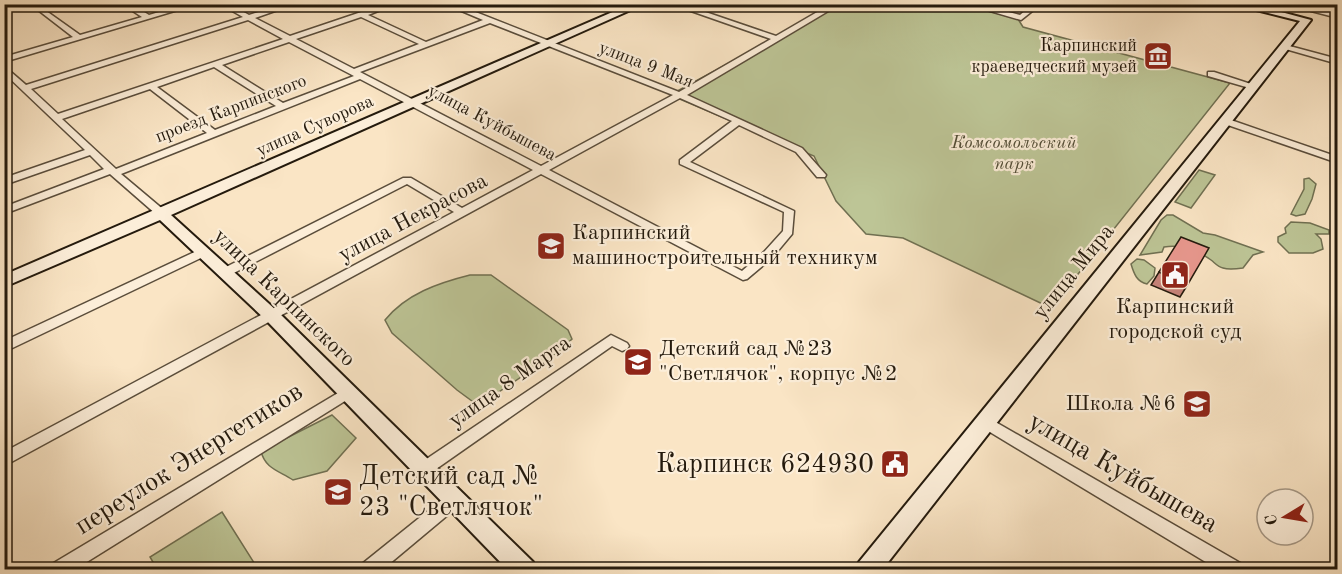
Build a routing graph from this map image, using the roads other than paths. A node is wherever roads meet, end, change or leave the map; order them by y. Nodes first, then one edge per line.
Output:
1 (125, 4) edge
2 (195, 4) edge
3 (223, 4) edge
4 (292, 4) edge
5 (393, 4) edge
6 (640, 4) edge
7 (674, 4) edge
8 (837, 4) edge
9 (969, 4) edge
10 (1038, 4) edge
11 (1236, 4) edge
12 (451, 5) edge
13 (1316, 7) edge
14 (39, 9) dead end
15 (362, 15) junction
16 (1338, 16) edge
17 (148, 18) junction
18 (249, 18) junction
19 (1306, 20) junction
20 (488, 21) junction
21 (79, 38) junction
22 (289, 39) junction
23 (777, 39) junction
24 (427, 45) junction
25 (547, 45) junction
26 (1285, 46) junction
27 (4, 60) edge
28 (1338, 62) edge
29 (215, 64) junction
30 (4, 68) edge
31 (356, 74) junction
32 (1211, 74) dead end
33 (151, 86) junction
34 (1253, 86) junction
35 (24, 88) junction
36 (680, 95) junction
37 (412, 104) junction
38 (283, 106) junction
39 (56, 118) junction
40 (738, 121) junction
41 (1225, 121) junction
42 (214, 134) junction
43 (91, 151) junction
44 (1338, 160) edge
45 (541, 171) junction
46 (112, 172) junction
47 (821, 175) dead end
48 (4, 182) edge
49 (4, 211) edge
50 (161, 213) junction
51 (462, 213) junction
52 (201, 253) junction
53 (224, 273) junction
54 (4, 282) edge
55 (272, 316) junction
56 (622, 346) dead end
57 (4, 347) edge
58 (348, 392) junction
59 (985, 422) junction
60 (4, 460) edge
61 (424, 469) junction
62 (455, 499) junction
63 (58, 570) edge
64 (368, 570) edge
65 (525, 570) edge
66 (867, 570) edge
67 (1236, 570) edge

1 - 17 street
2 - 17 street
3 - 18 street, улица Куйбышева
4 - 18 street
5 - 15 street
6 - 25 street, улица Суворова
7 - 23 street
8 - 23 street, улица Некрасова
9 - 10 street
11 - 19 street
12 - 20 street, улица 9 Мая
13 - 16 street
13 - 19 street, улица Мира
14 - 21 street
15 - 22 street
15 - 24 street
17 - 21 street
18 - 22 street, улица Куйбышева
18 - 35 street
19 - 26 street, улица Мира
20 - 24 street, проезд Карпинского
20 - 25 street, улица 9 Мая
21 - 27 street
22 - 29 street
22 - 31 street, улица Куйбышева
23 - 36 street, улица Некрасова
24 - 31 street, проезд Карпинского
25 - 36 street, улица 9 Мая
25 - 37 street, улица Суворова
26 - 28 street
26 - 34 street, улица Мира
29 - 33 street
29 - 38 street
30 - 35 street, улица Карпинского
31 - 37 street, улица Куйбышева
31 - 38 street, проезд Карпинского
32 - 34 street
33 - 39 street
33 - 42 street
34 - 41 street, улица Мира
35 - 39 street, улица Карпинского
36 - 40 street, улица 9 Мая
36 - 45 street, улица Некрасова
37 - 45 street, улица Куйбышева
37 - 50 street, улица Суворова
38 - 42 street, проезд Карпинского
39 - 43 street, улица Карпинского
40 - 45 street, улица Куйбышева
40 - 47 street, улица 9 Мая
41 - 44 street
41 - 59 street, улица Мира
42 - 46 street, проезд Карпинского
43 - 46 street, улица Карпинского
43 - 48 street
45 - 51 street, улица Некрасова
46 - 49 street, проезд Карпинского
46 - 50 street, улица Карпинского
50 - 52 street, улица Карпинского
50 - 54 street, улица Суворова
51 - 53 street
51 - 55 street, улица Некрасова
52 - 53 street, улица Карпинского
52 - 57 street
53 - 55 street, улица Карпинского
55 - 58 street, улица Карпинского
55 - 60 street, улица Некрасова
56 - 61 street, улица 8 Марта
58 - 61 street, улица Карпинского
58 - 63 street, переулок Энергетиков
59 - 66 street, улица Мира
59 - 67 street, улица Куйбышева
61 - 62 street, улица Карпинского
62 - 64 street
62 - 65 street, улица Карпинского

